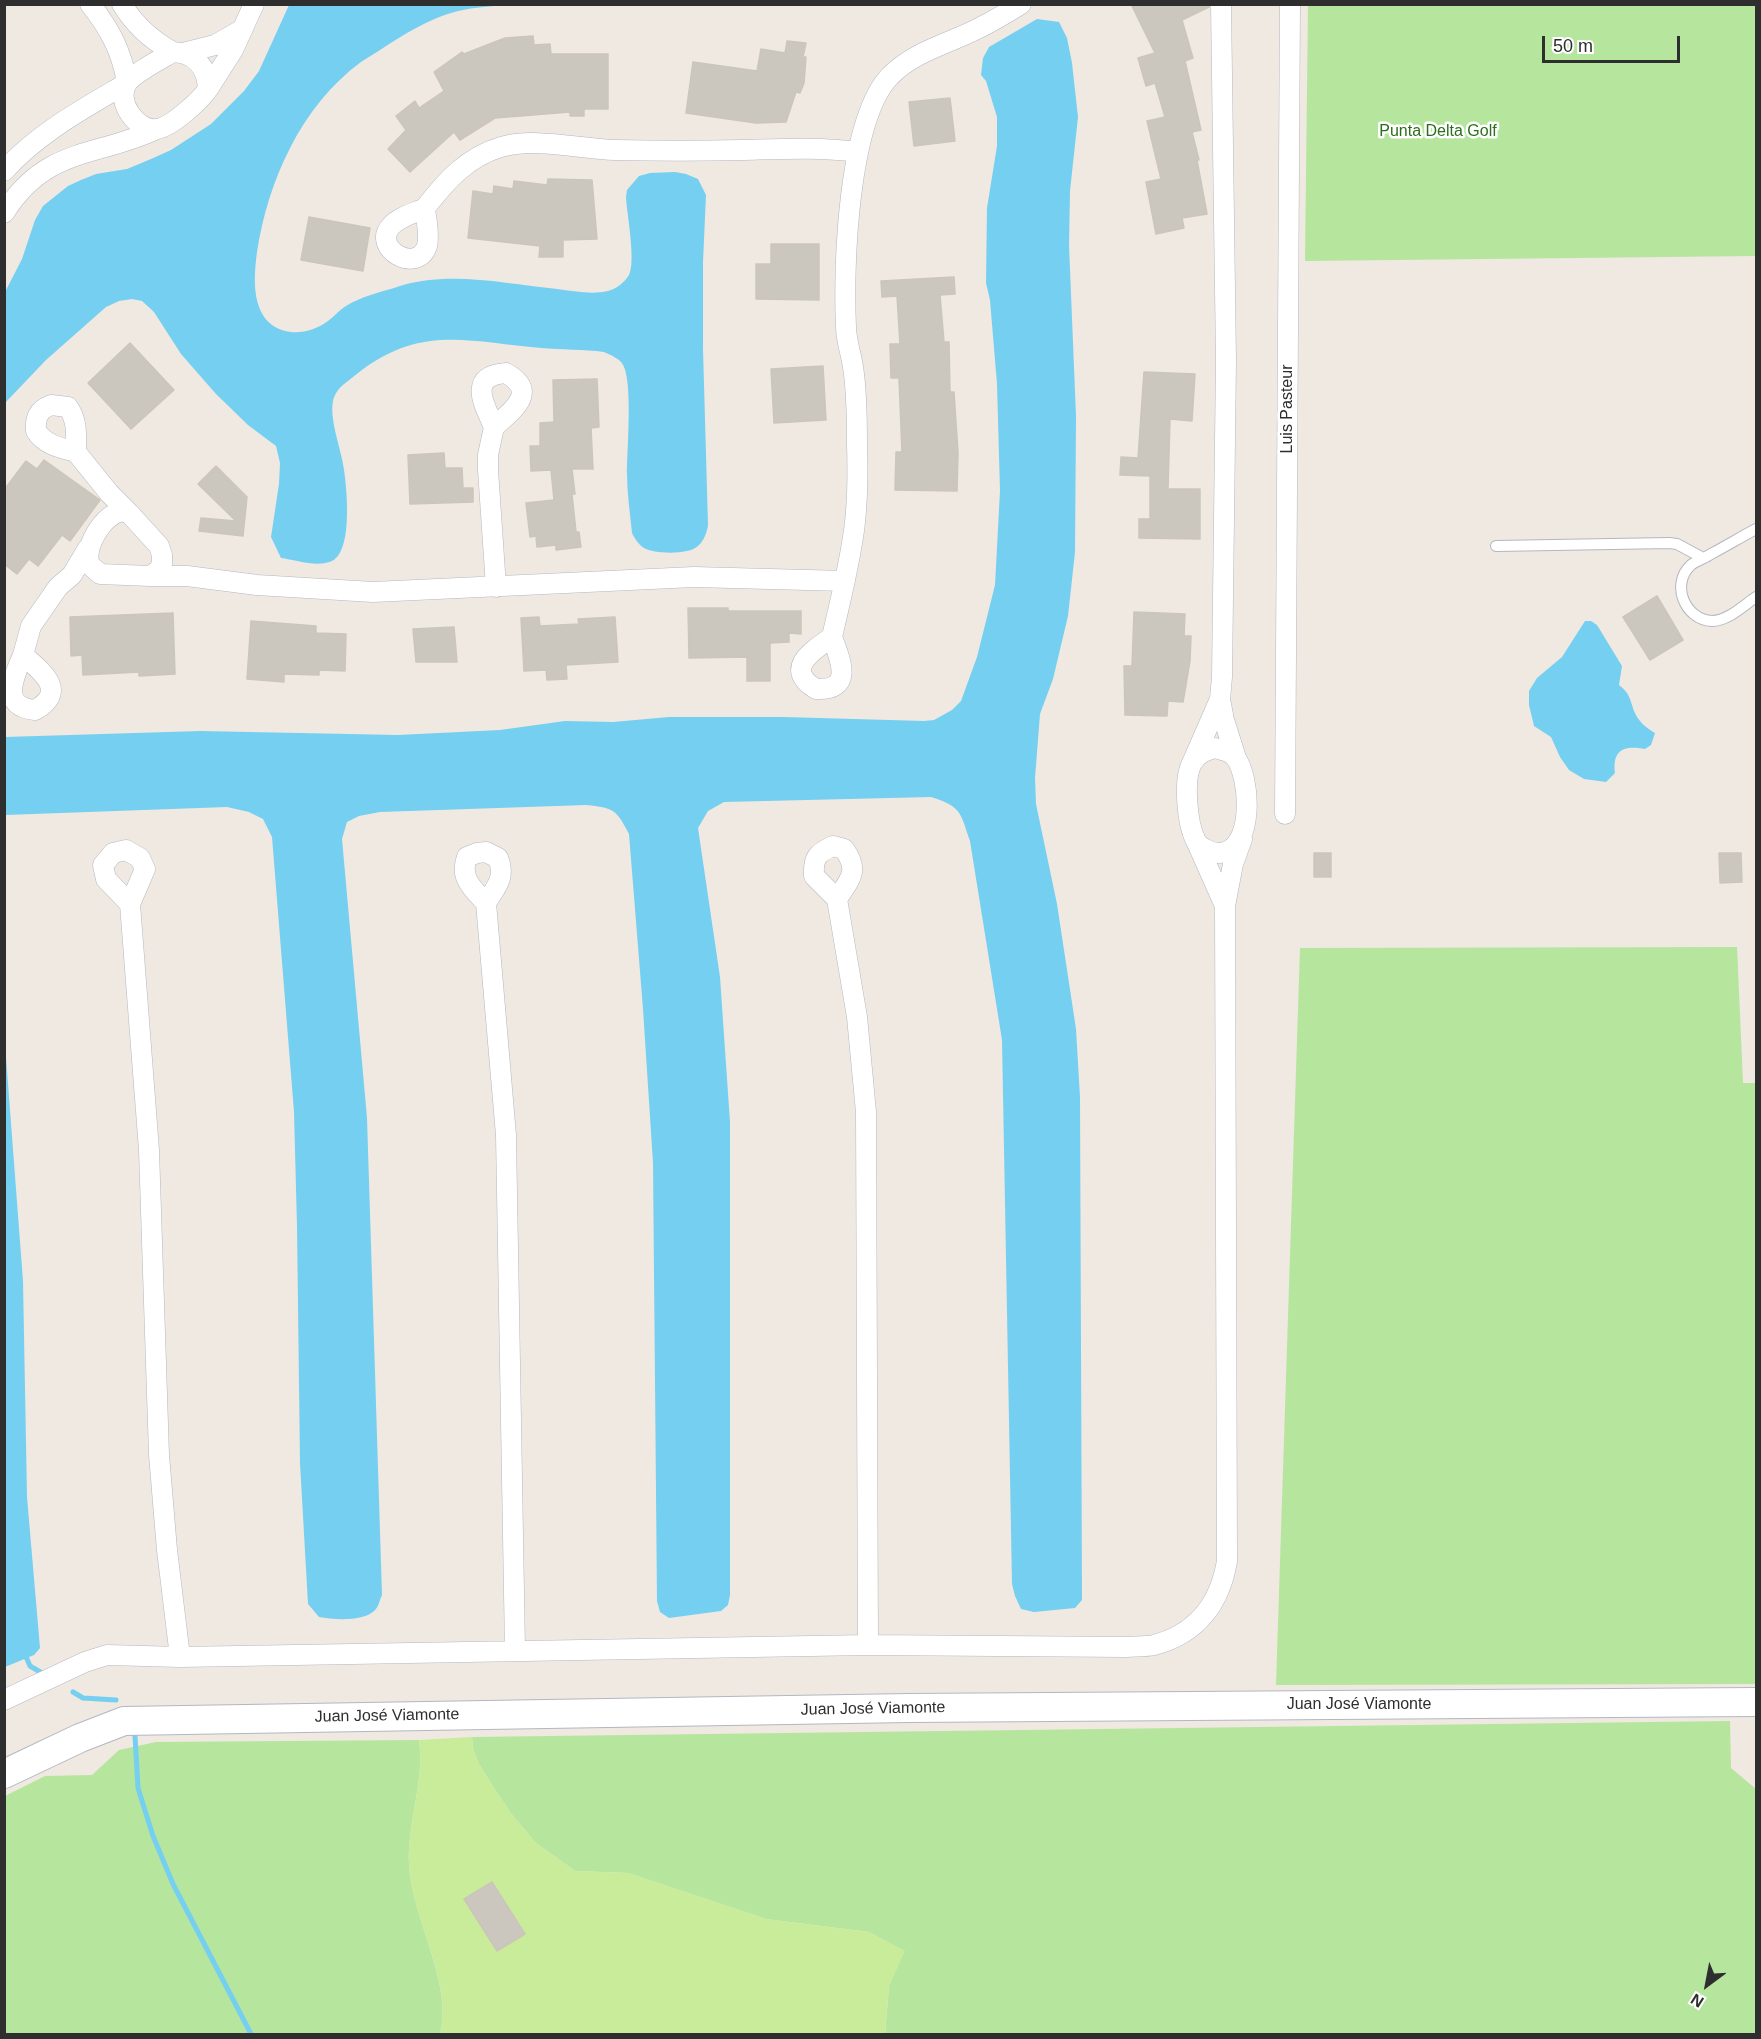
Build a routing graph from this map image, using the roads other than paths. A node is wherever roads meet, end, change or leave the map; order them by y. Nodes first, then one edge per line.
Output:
1 (90, 4) edge
2 (122, 4) edge
3 (254, 4) edge
4 (1021, 4) edge
5 (1221, 4) edge
6 (1290, 4) edge
7 (243, 29) junction
8 (178, 52) junction
9 (127, 83) junction
10 (207, 89) junction
11 (157, 129) junction
12 (857, 152) junction
13 (4, 171) edge
14 (425, 208) dead end
15 (4, 213) edge
16 (494, 427) dead end
17 (76, 452) dead end
18 (109, 493) junction
19 (129, 513) junction
20 (106, 520) junction
21 (1756, 529) edge
22 (159, 546) junction
23 (1496, 546) dead end
24 (88, 548) junction
25 (1703, 558) junction
26 (100, 574) junction
27 (72, 575) junction
28 (150, 576) junction
29 (187, 576) junction
30 (845, 581) junction
31 (496, 586) junction
32 (1756, 597) edge
33 (832, 636) dead end
34 (23, 656) dead end
35 (1220, 699) junction
36 (1236, 758) junction
37 (1192, 763) junction
38 (1285, 814) dead end
39 (1242, 839) junction
40 (1197, 843) junction
41 (837, 899) dead end
42 (486, 903) dead end
43 (130, 904) dead end
44 (1225, 906) junction
45 (868, 1645) junction
46 (515, 1650) junction
47 (180, 1657) junction
48 (4, 1700) edge
49 (1755, 1701) edge
50 (4, 1774) edge

1 - 9 street
2 - 8 street
3 - 7 street
4 - 12 street
5 - 35 street
6 - 38 street, Luis Pasteur
7 - 8 street
7 - 10 street
8 - 9 street
8 - 10 street
9 - 11 street
9 - 13 street
10 - 11 street
11 - 15 street
12 - 14 street
12 - 30 street
16 - 31 street
17 - 18 street
18 - 19 street
18 - 20 street
19 - 20 street
19 - 22 street
20 - 24 street
21 - 25 lane
22 - 28 street
22 - 29 street
23 - 25 lane
24 - 26 street
24 - 27 street
25 - 32 lane
26 - 27 street
26 - 28 street
27 - 34 street
28 - 29 street
29 - 31 street
30 - 31 street
30 - 33 street
35 - 36 street
35 - 37 street
36 - 37 street
36 - 39 street
37 - 40 street
39 - 40 street
39 - 44 street
40 - 44 street
41 - 45 street
42 - 46 street
43 - 47 street
44 - 45 street
45 - 46 street
46 - 47 street
47 - 48 street
49 - 50 street, Juan José Viamonte

